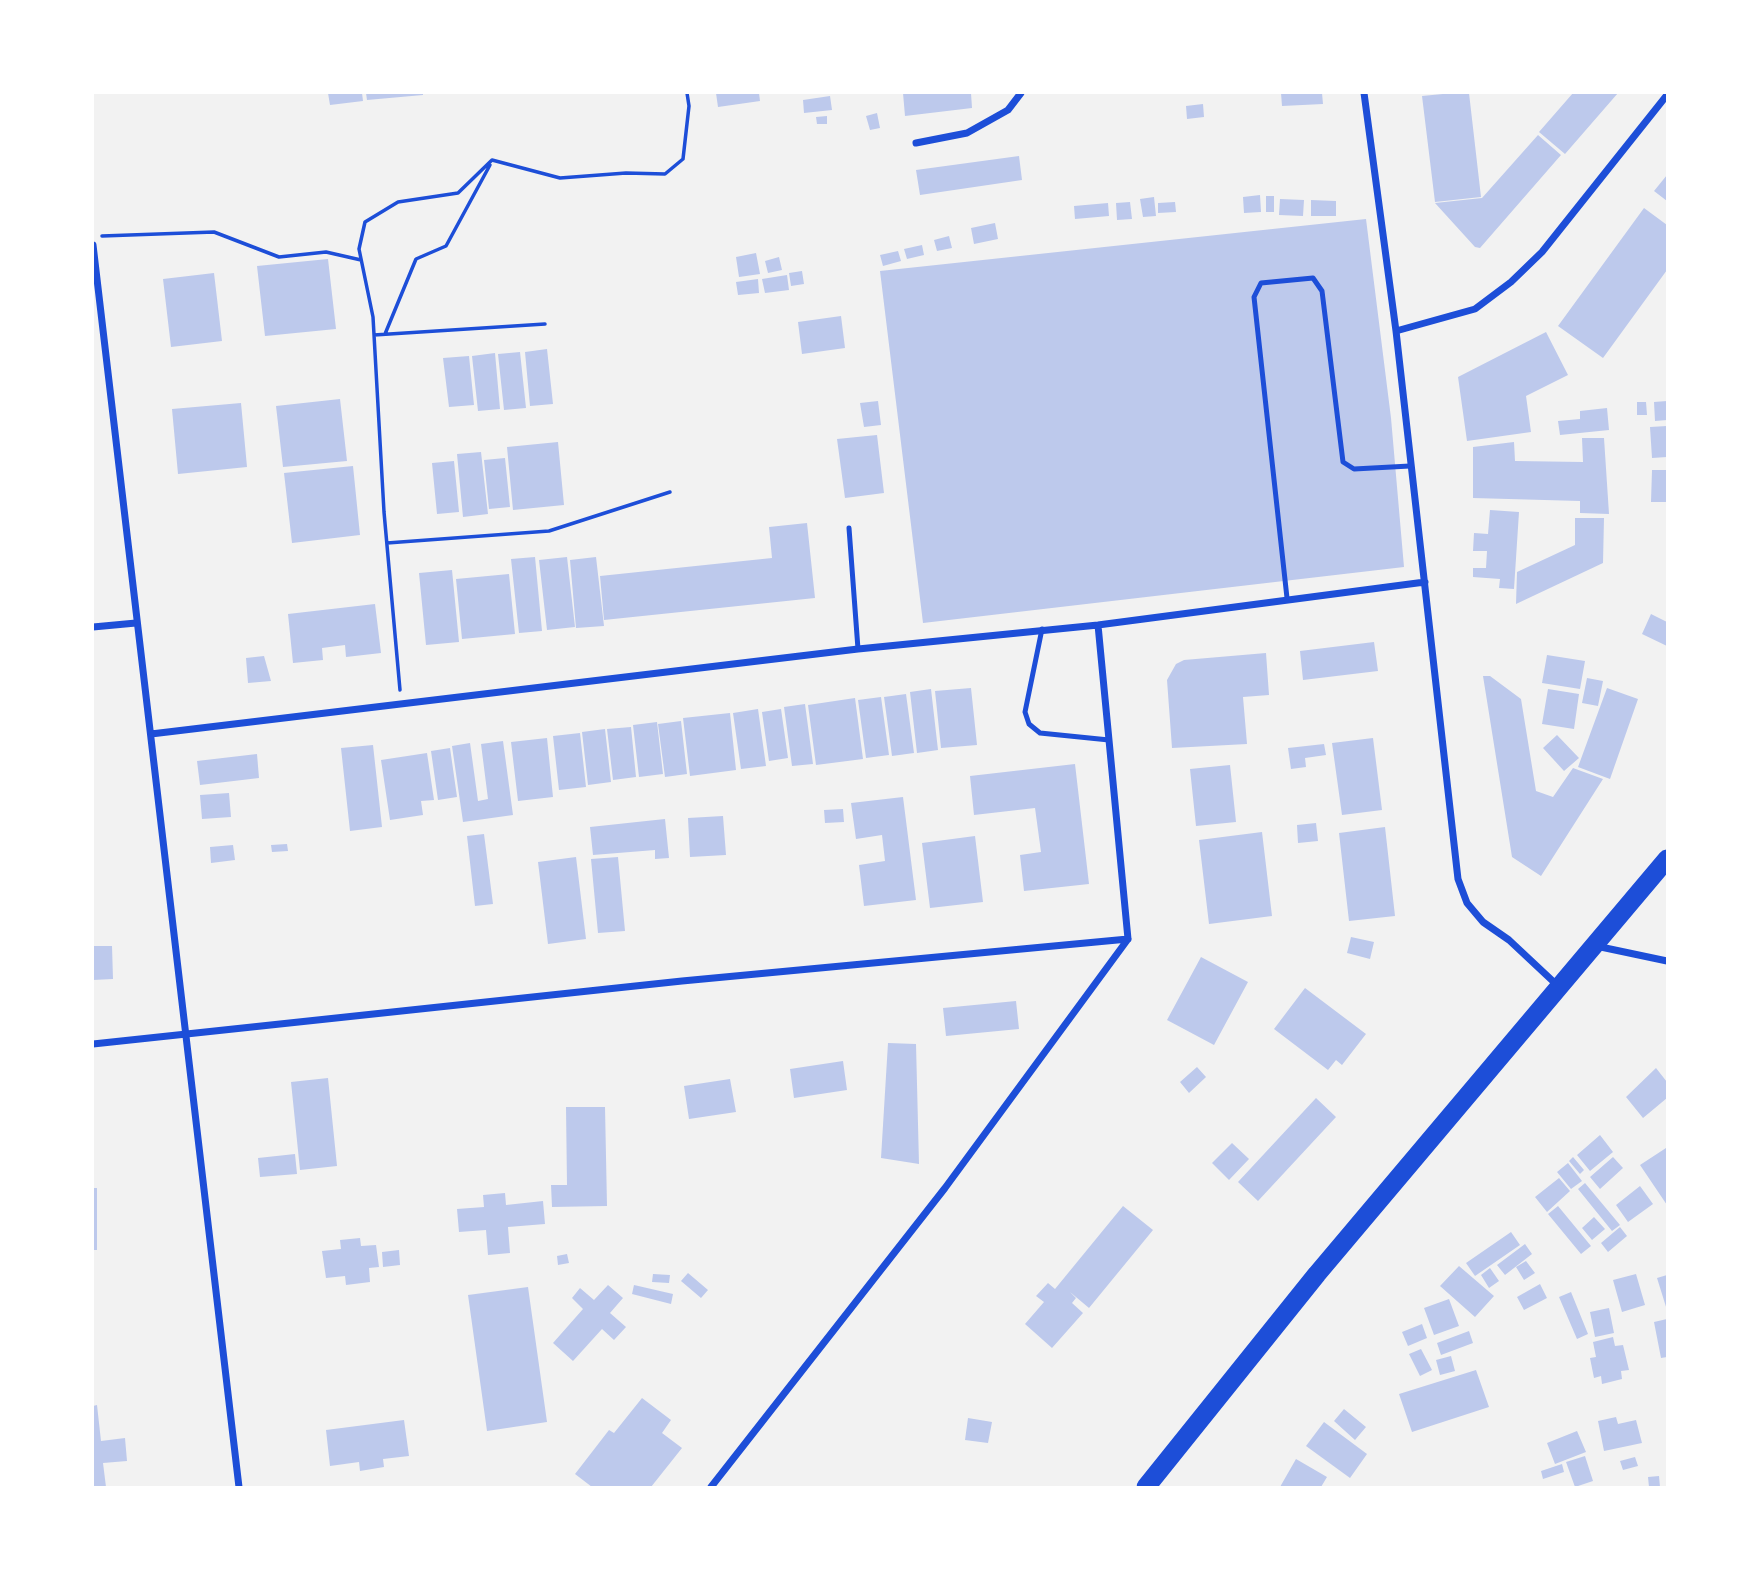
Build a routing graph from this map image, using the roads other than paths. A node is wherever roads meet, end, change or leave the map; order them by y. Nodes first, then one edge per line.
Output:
1 (1021, 93) edge
2 (1364, 93) edge
3 (1667, 94) edge
4 (916, 143) dead end
5 (93, 245) edge
6 (1396, 331) junction
7 (1410, 466) junction
8 (849, 528) dead end
9 (1425, 582) junction
10 (1286, 598) junction
11 (136, 623) junction
12 (1098, 625) junction
13 (93, 627) edge
14 (1042, 629) junction
15 (858, 649) junction
16 (151, 734) junction
17 (1109, 740) junction
18 (1667, 859) edge
19 (1128, 939) junction
20 (1595, 946) junction
21 (1667, 961) edge
22 (1558, 986) junction
23 (186, 1032) junction
24 (93, 1044) edge
25 (239, 1487) edge
26 (711, 1487) edge
27 (1146, 1487) edge

1 - 4 street
2 - 6 street
3 - 6 street
5 - 11 street
6 - 7 street
7 - 9 street
7 - 10 lane
8 - 15 lane
9 - 10 street
9 - 22 street
10 - 12 street
11 - 13 street
11 - 16 street
12 - 14 street
12 - 17 street
14 - 15 street
14 - 17 lane
15 - 16 street
16 - 23 street
17 - 19 street
18 - 20 highway
19 - 23 street
19 - 26 street
20 - 21 street
20 - 22 highway
22 - 27 highway
23 - 24 street
23 - 25 street

